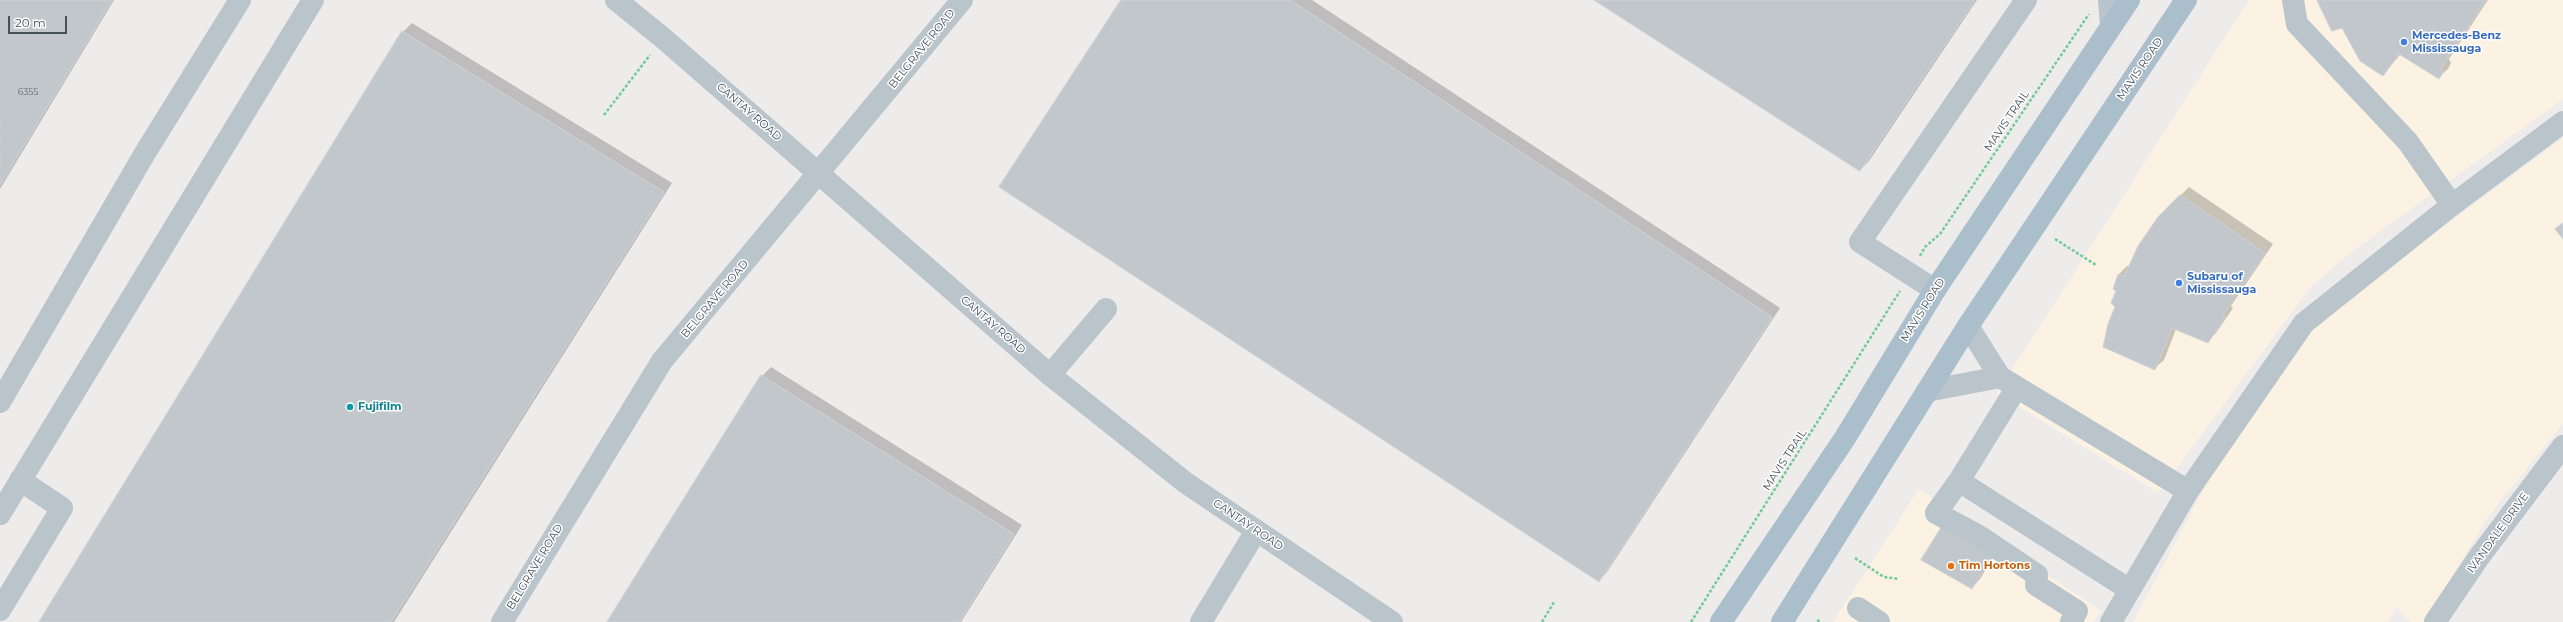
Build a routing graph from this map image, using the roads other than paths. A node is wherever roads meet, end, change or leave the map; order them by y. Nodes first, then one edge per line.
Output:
1 (240, 0) edge
2 (313, 0) edge
3 (616, 0) edge
4 (962, 0) edge
5 (2026, 0) edge
6 (2129, 0) edge
7 (2186, 0) edge
8 (2293, 0) edge
9 (2101, 4) edge
10 (2111, 26) junction
11 (2563, 122) edge
12 (820, 174) junction
13 (2452, 206) junction
14 (1935, 290) junction
15 (1106, 309) dead end
16 (1968, 326) junction
17 (1050, 375) junction
18 (2008, 382) junction
19 (1927, 391) junction
20 (0, 402) edge
21 (2563, 446) edge
22 (20, 480) junction
23 (1958, 481) junction
24 (2188, 491) junction
25 (0, 514) edge
26 (1256, 531) junction
27 (2130, 590) junction
28 (1858, 608) dead end
29 (0, 610) edge
30 (2074, 617) edge
31 (502, 622) edge
32 (1201, 622) edge
33 (1392, 622) edge
34 (1721, 622) edge
35 (1782, 622) edge
36 (1879, 622) edge
37 (2111, 622) edge
38 (2435, 622) edge

1 - 20 street
2 - 22 street
3 - 12 street, CANTAY ROAD
4 - 12 street, BELGRAVE ROAD
5 - 14 street
6 - 10 main road, MAVIS ROAD
7 - 16 main road, MAVIS ROAD
8 - 13 street
9 - 10 street
10 - 14 main road, MAVIS ROAD
11 - 13 street
12 - 17 street, CANTAY ROAD
12 - 31 street, BELGRAVE ROAD
13 - 24 street
14 - 34 main road, MAVIS ROAD
15 - 17 street
16 - 18 street
16 - 19 main road, MAVIS ROAD
17 - 26 street, CANTAY ROAD
18 - 19 street
18 - 23 street
18 - 24 street
19 - 35 main road, MAVIS ROAD
21 - 38 street, IVANDALE DRIVE
22 - 25 street
22 - 29 street
23 - 27 street
23 - 30 street
24 - 27 street
26 - 32 street
26 - 33 street, CANTAY ROAD
27 - 37 street
28 - 36 street

